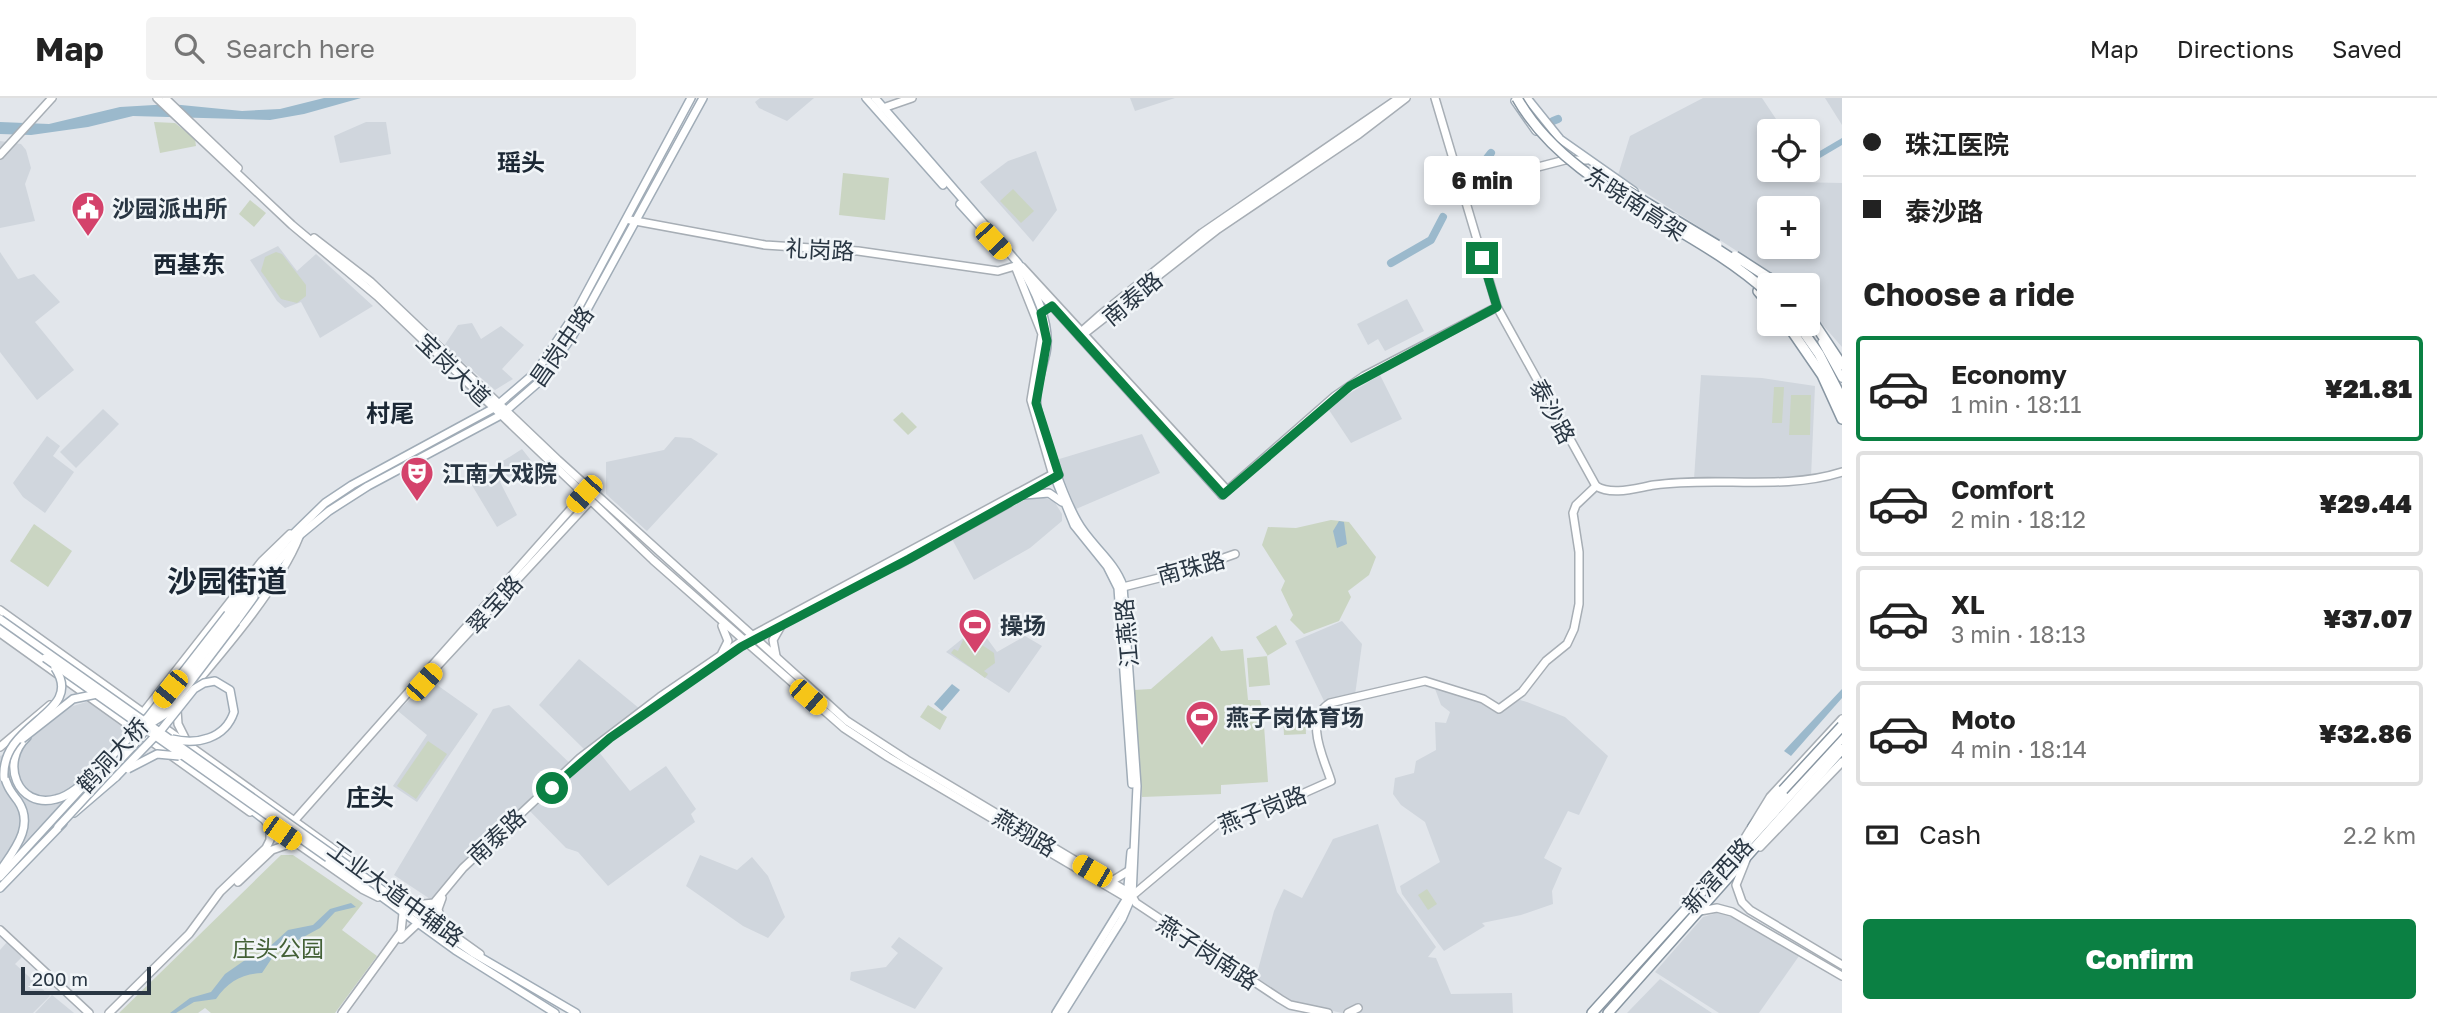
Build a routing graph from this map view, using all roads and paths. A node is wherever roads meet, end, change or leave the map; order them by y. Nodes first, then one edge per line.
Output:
1 (45, 98) edge
2 (52, 98) edge
3 (158, 98) edge
4 (164, 98) edge
5 (691, 98) edge
6 (703, 98) edge
7 (866, 98) edge
8 (875, 98) edge
9 (912, 98) edge
10 (1399, 98) edge
11 (1406, 98) edge
12 (1435, 98) edge
13 (1515, 98) edge
14 (1525, 98) edge
15 (881, 110) junction
16 (29, 119) junction
17 (12, 138) junction
18 (1560, 139) junction
19 (0, 149) edge
20 (0, 155) edge
21 (1565, 160) junction
22 (1587, 160) junction
23 (239, 172) junction
24 (1460, 187) junction
25 (1628, 191) junction
26 (626, 218) junction
27 (636, 223) junction
28 (615, 238) junction
29 (625, 243) junction
30 (1698, 243) junction
31 (1019, 263) junction
32 (1759, 273) edge
33 (1757, 276) edge
34 (1757, 276) edge
35 (1027, 279) junction
36 (1757, 287) edge
37 (1757, 287) edge
38 (1757, 291) edge
39 (1052, 306) junction
40 (1497, 307) junction
41 (1041, 313) junction
42 (1820, 332) edge
43 (1083, 335) junction
44 (1795, 336) edge
45 (1805, 336) edge
46 (1814, 336) edge
47 (1815, 336) edge
48 (1842, 365) edge
49 (1842, 378) edge
50 (1842, 385) edge
51 (1840, 405) edge
52 (498, 406) junction
53 (504, 413) junction
54 (1842, 419) edge
55 (1842, 472) edge
56 (1055, 476) junction
57 (1596, 486) junction
58 (1024, 495) junction
59 (588, 497) junction
60 (1063, 503) junction
61 (623, 519) junction
62 (616, 525) junction
63 (635, 531) junction
64 (298, 532) junction
65 (629, 537) junction
66 (1121, 588) junction
67 (0, 610) edge
68 (716, 617) junction
69 (232, 618) junction
70 (0, 619) edge
71 (735, 622) junction
72 (0, 626) edge
73 (781, 626) junction
74 (729, 629) junction
75 (0, 633) edge
76 (753, 638) junction
77 (744, 643) junction
78 (721, 655) junction
79 (68, 657) junction
80 (45, 658) junction
81 (779, 660) junction
82 (82, 667) junction
83 (54, 674) junction
84 (68, 684) junction
85 (78, 692) junction
86 (158, 695) junction
87 (127, 699) junction
88 (114, 700) junction
89 (179, 704) junction
90 (118, 709) junction
91 (144, 712) junction
92 (126, 715) junction
93 (1842, 719) edge
94 (157, 726) junction
95 (1842, 726) edge
96 (131, 729) junction
97 (1842, 737) edge
98 (147, 740) junction
99 (190, 744) junction
100 (0, 748) edge
101 (1842, 749) edge
102 (163, 752) junction
103 (108, 760) junction
104 (214, 762) junction
105 (1842, 762) edge
106 (116, 777) junction
107 (4, 778) junction
108 (268, 801) junction
109 (254, 813) junction
110 (295, 820) junction
111 (270, 824) junction
112 (58, 827) junction
113 (295, 842) junction
114 (1737, 852) junction
115 (1747, 858) junction
116 (1130, 870) junction
117 (0, 871) edge
118 (0, 877) edge
119 (1107, 884) junction
120 (0, 888) edge
121 (1129, 895) junction
122 (386, 897) junction
123 (414, 905) junction
124 (205, 910) junction
125 (1700, 911) junction
126 (403, 914) junction
127 (417, 923) junction
128 (442, 925) junction
129 (0, 930) edge
130 (1842, 965) edge
131 (494, 966) junction
132 (1842, 976) edge
133 (1358, 1008) dead end
134 (1289, 1009) edge
135 (89, 1013) edge
136 (108, 1013) edge
137 (345, 1013) edge
138 (555, 1013) edge
139 (576, 1013) edge
140 (1056, 1013) edge
141 (1063, 1013) edge
142 (1328, 1013) edge
143 (1348, 1013) edge
144 (1592, 1013) edge
145 (1608, 1013) edge

1 - 16 main road
2 - 16 main road
3 - 23 main road, 宝岗大道
4 - 23 main road, 宝岗大道
5 - 26 main road, 昌岗中路
6 - 27 main road, 昌岗中路
7 - 15 main road
8 - 15 main road
9 - 15 main road
10 - 43 main road, 南泰路
11 - 43 main road, 南泰路
12 - 24 main road, 泰沙路
13 - 21 main road
13 - 30 highway, 东晓南高架, bridge
14 - 18 main road
14 - 25 highway, 东晓南高架, bridge
15 - 31 main road
16 - 17 main road
17 - 19 main road
17 - 20 main road
18 - 21 main road
18 - 22 main road
21 - 22 main road
21 - 24 main road
21 - 36 main road
22 - 34 main road
23 - 52 main road, 宝岗大道
24 - 40 main road, 泰沙路
25 - 32 highway, bridge
25 - 33 highway, 东晓南高架, bridge
26 - 27 main road, 礼岗路
26 - 28 main road, 昌岗中路
27 - 29 main road, 昌岗中路
27 - 31 main road, 礼岗路
28 - 29 main road
28 - 52 main road, 昌岗中路
29 - 53 main road, 昌岗中路
30 - 37 highway, 东晓南高架, bridge
30 - 38 highway, bridge
31 - 35 main road, 江燕路
31 - 43 main road
31 - 56 main road, 江燕路
35 - 39 main road
35 - 41 main road, 江燕路
39 - 41 main road
39 - 43 main road
40 - 43 main road
40 - 57 main road, 泰沙路
41 - 56 main road, 江燕路
42 - 48 highway
44 - 51 highway
45 - 51 highway
46 - 50 highway
47 - 49 main road
51 - 54 highway
52 - 53 main road, 宝岗大道
52 - 64 main road, 昌岗中路
53 - 59 main road, 宝岗大道
53 - 61 main road, 宝岗大道
53 - 64 main road, 昌岗中路
55 - 57 main road
56 - 58 main road, 南泰路
56 - 60 main road, 江燕路
56 - 66 main road, 江燕路
56 - 76 main road, 南泰路
57 - 121 main road, 燕子岗路
58 - 60 main road
58 - 73 main road, 南泰路
59 - 62 main road, 宝岗大道
59 - 110 main road, 翠宝路
60 - 66 main road, 江燕路
61 - 62 main road
61 - 63 main road, 宝岗大道
62 - 65 main road, 宝岗大道
63 - 65 main road
63 - 71 main road, 宝岗大道
64 - 69 main road, 鹤洞大桥
64 - 69 main road
64 - 86 main road
64 - 89 main road
65 - 68 main road, 宝岗大道
66 - 66 main road, 南珠路
66 - 116 main road, 江燕路
66 - 121 main road, 江燕路
67 - 79 main road
68 - 74 main road, 宝岗大道
68 - 78 main road
69 - 92 main road, bridge
69 - 103 main road, 鹤洞大桥, bridge
69 - 112 main road, bridge
70 - 88 main road, bridge
71 - 74 main road
71 - 76 main road, 宝岗大道
72 - 80 main road
73 - 76 main road, 南泰路
73 - 81 main road
74 - 77 main road, 宝岗大道
75 - 83 main road
76 - 77 main road, 南泰路
76 - 81 main road, 燕翔路
77 - 78 main road, 南泰路
77 - 119 main road, 燕翔路
77 - 128 main road, 南泰路
78 - 123 main road, 南泰路
79 - 82 main road
79 - 83 main road
80 - 90 main road, bridge
80 - 107 main road, bridge
81 - 119 main road, 燕翔路
82 - 84 main road
82 - 87 main road
83 - 84 main road
84 - 85 main road
84 - 100 main road
85 - 96 main road
85 - 100 main road
86 - 87 main road
86 - 91 main road
87 - 91 main road
88 - 94 main road, bridge
88 - 107 main road, bridge
89 - 94 main road
89 - 99 main road
90 - 92 main road, bridge
90 - 103 main road, bridge
91 - 94 main road
91 - 96 main road
92 - 122 main road, bridge
93 - 114 main road
94 - 98 main road
94 - 99 main road, 工业大道中辅路
94 - 106 main road, bridge
94 - 122 main road, bridge
95 - 114 highway, bridge
96 - 98 main road
97 - 114 highway, 新滘西路
98 - 102 main road
99 - 104 main road, 工业大道中辅路
101 - 115 highway, 新滘西路
102 - 104 main road
102 - 109 main road
103 - 118 main road, 鹤洞大桥
104 - 108 main road, 工业大道中辅路
105 - 115 main road
106 - 109 main road, bridge
106 - 112 main road, bridge
107 - 117 main road
108 - 109 main road
108 - 110 main road, 工业大道中辅路
109 - 111 main road, 工业大道中辅路
110 - 123 main road, 工业大道中辅路
111 - 113 main road, 工业大道中辅路
111 - 124 main road
112 - 120 main road
113 - 122 main road, 工业大道中辅路
113 - 124 main road
114 - 144 highway, 新滘西路
115 - 125 highway, 新滘西路
115 - 130 main road
116 - 119 main road
116 - 121 main road, 江燕路
119 - 121 main road, 燕翔路
121 - 134 main road, 燕子岗南路
121 - 140 main road, 江燕路
121 - 141 main road, 江燕路
122 - 126 main road
122 - 131 main road
123 - 128 main road, 工业大道中辅路
124 - 136 main road
125 - 132 main road
125 - 145 highway, 新滘西路
126 - 127 main road
126 - 137 main road
127 - 137 main road
127 - 138 main road
128 - 131 main road, 工业大道中辅路
129 - 135 main road
131 - 139 main road
133 - 143 main road
134 - 142 main road, 燕子岗南路

